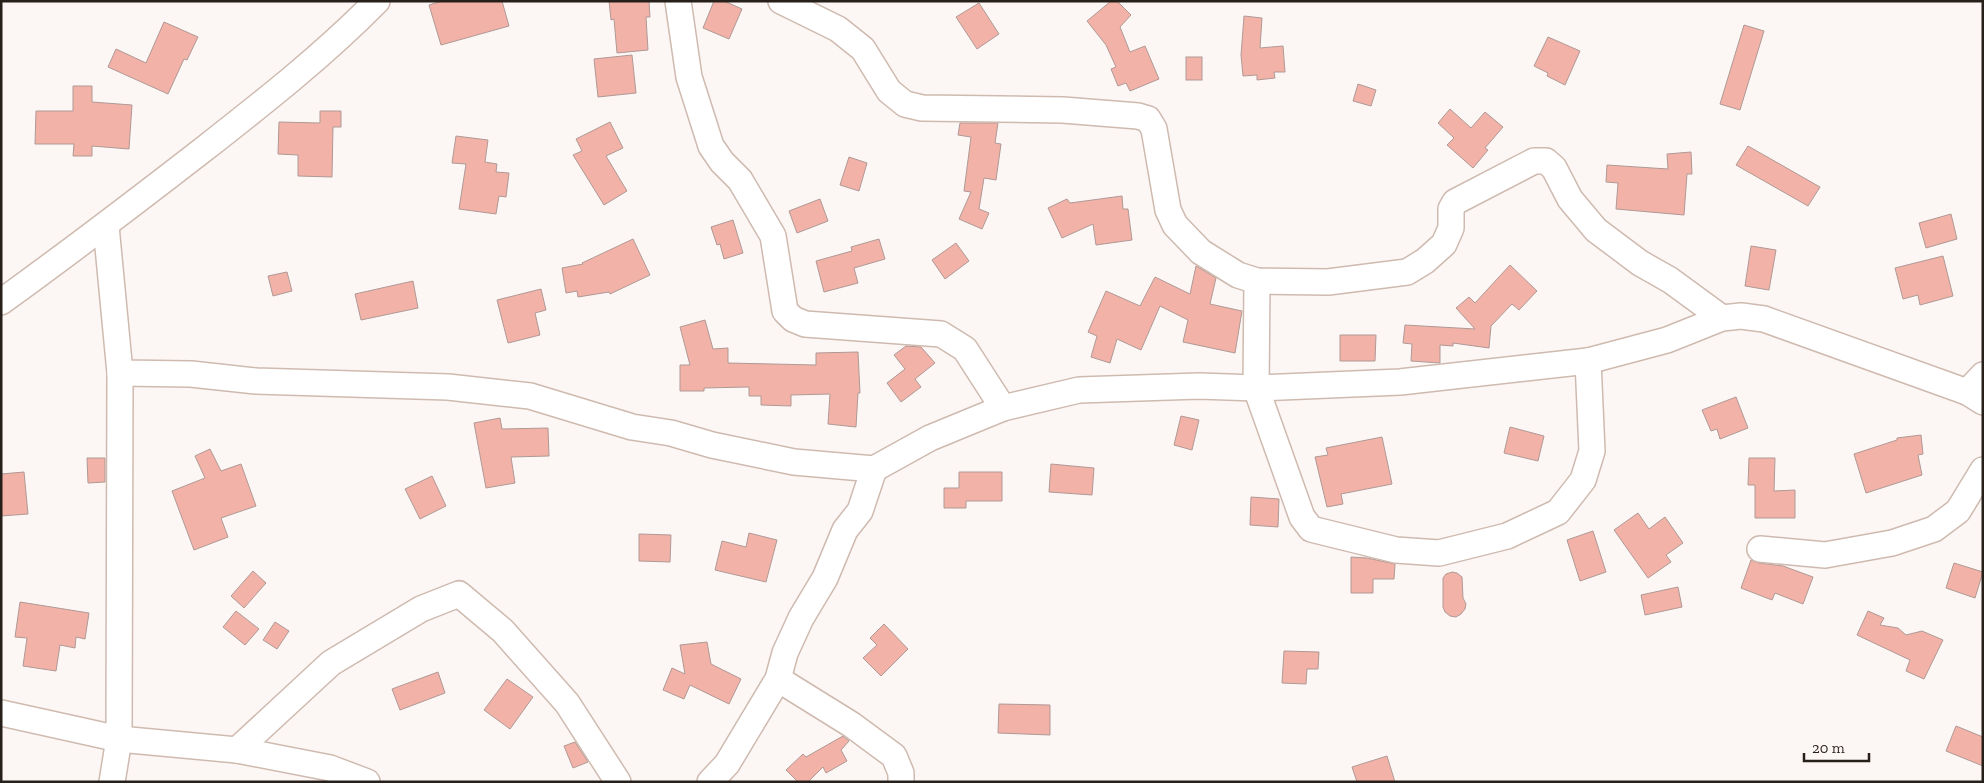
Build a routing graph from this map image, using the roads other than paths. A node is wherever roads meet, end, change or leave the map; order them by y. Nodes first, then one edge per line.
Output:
1 (377, 1) edge
2 (678, 1) edge
3 (781, 1) edge
4 (106, 226) junction
5 (1257, 281) junction
6 (1, 302) edge
7 (1722, 318) junction
8 (1588, 361) junction
9 (120, 373) junction
10 (1256, 388) junction
11 (1978, 389) edge
12 (1003, 408) junction
13 (874, 469) junction
14 (1983, 470) edge
15 (1760, 549) dead end
16 (778, 679) junction
17 (1, 713) edge
18 (120, 739) junction
19 (237, 750) junction
20 (112, 782) edge
21 (367, 782) edge
22 (618, 782) edge
23 (710, 782) edge
24 (901, 782) edge

1 - 4 street
2 - 12 street
3 - 5 street
4 - 6 street
4 - 9 street
5 - 7 street
5 - 10 street
7 - 8 street
7 - 11 street
8 - 10 street
8 - 10 street
9 - 13 street
9 - 18 street
10 - 12 street
12 - 13 street
13 - 16 street
14 - 15 street
16 - 23 street
16 - 24 street
17 - 18 street
18 - 19 street
18 - 20 street
19 - 21 street
19 - 22 street

